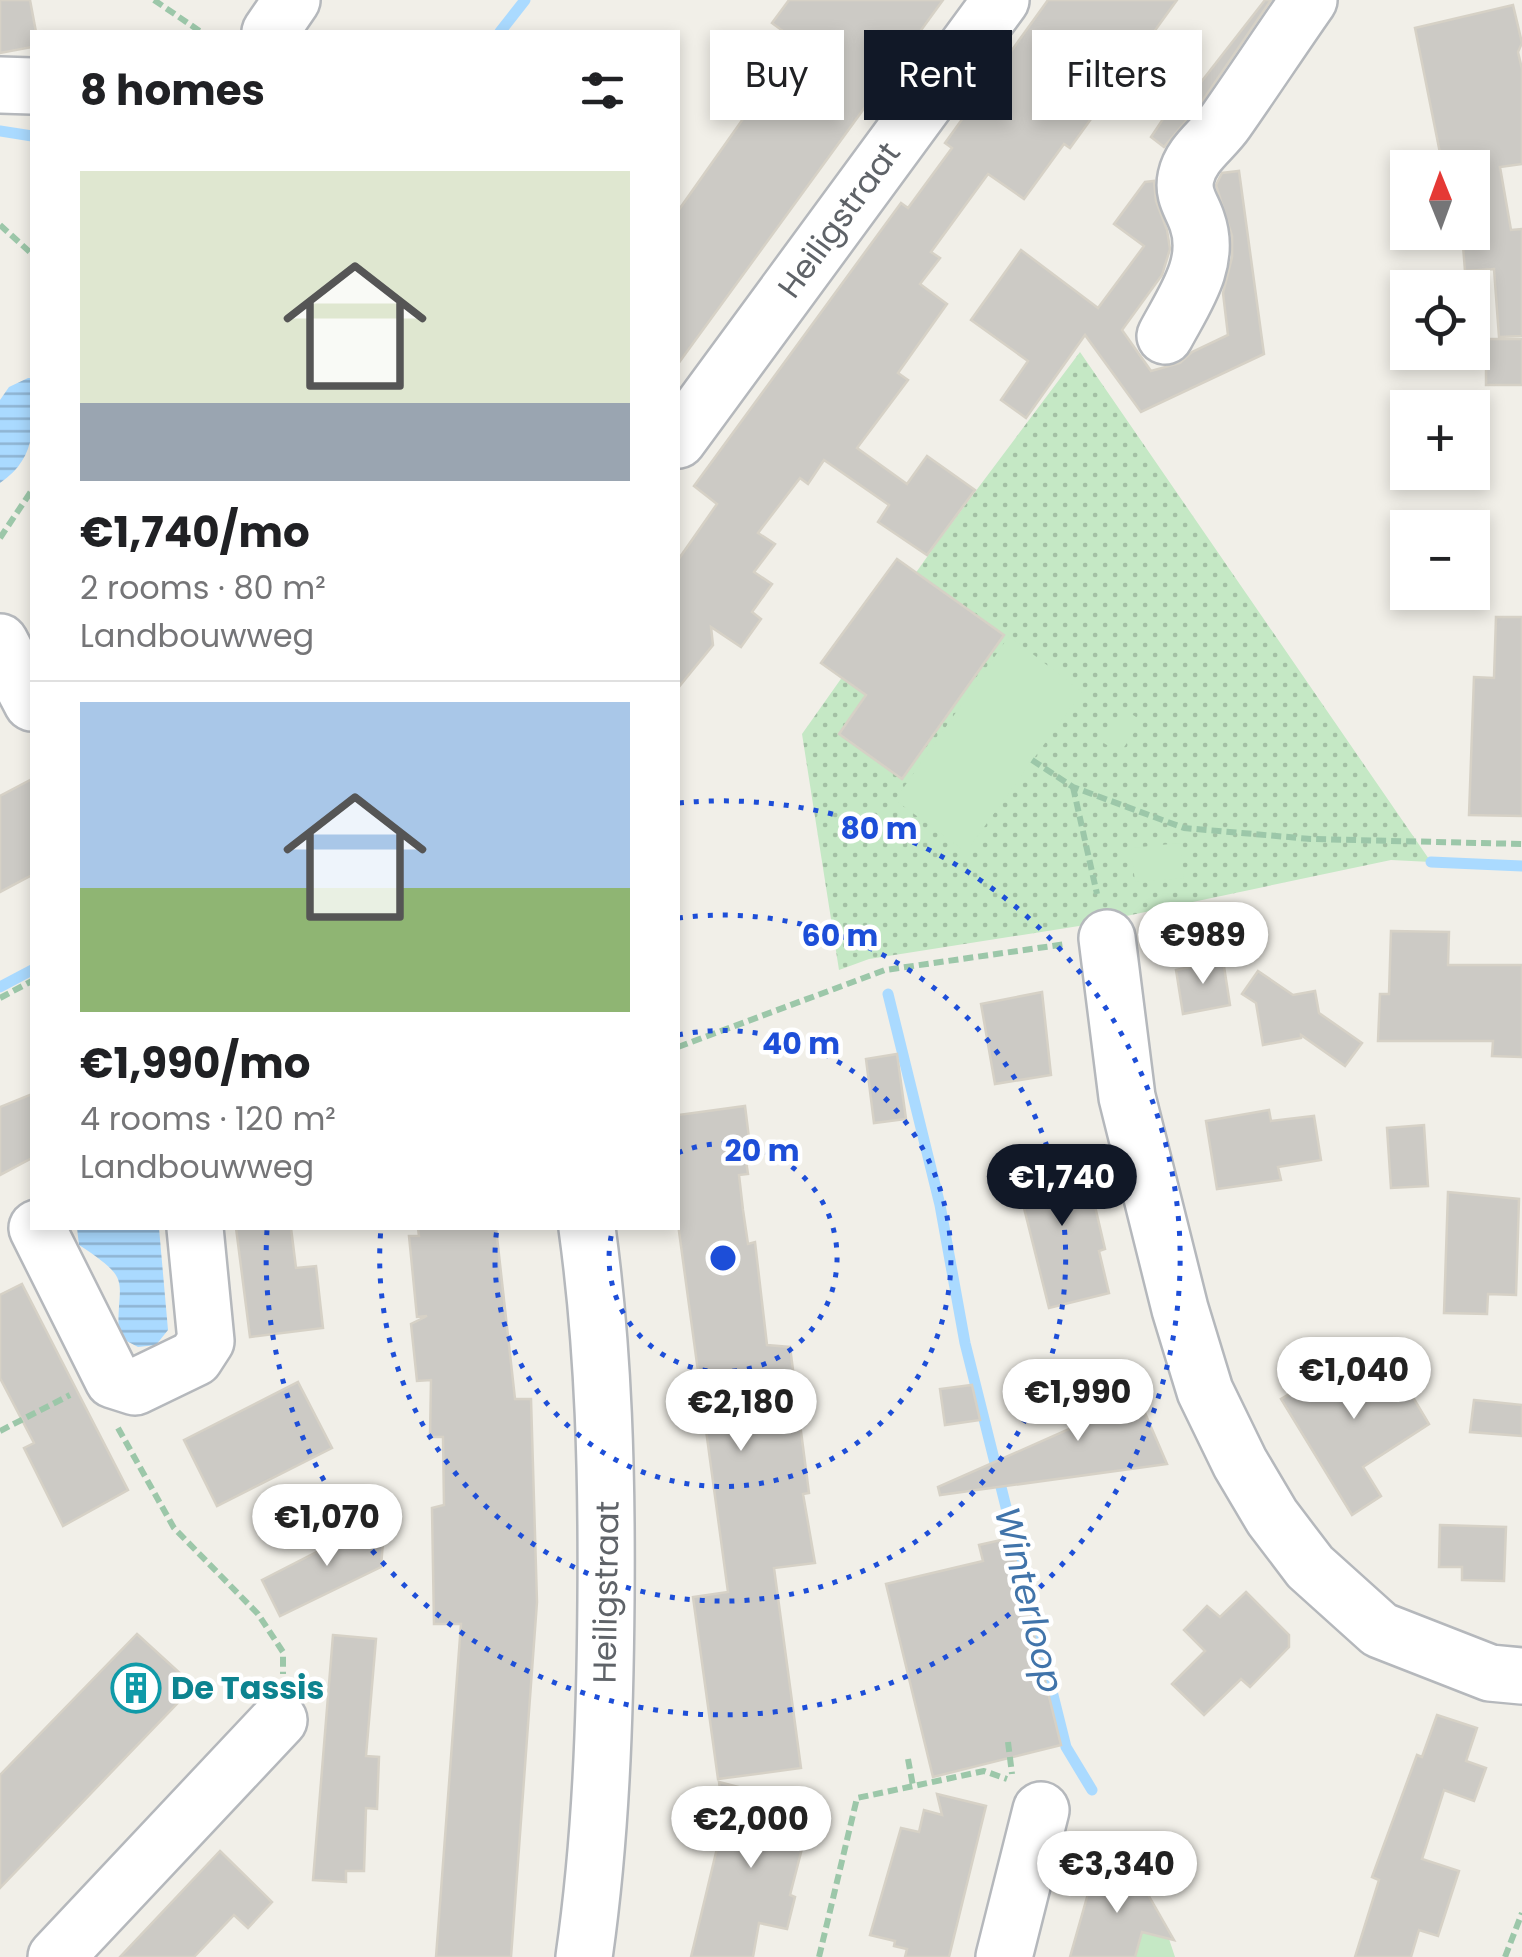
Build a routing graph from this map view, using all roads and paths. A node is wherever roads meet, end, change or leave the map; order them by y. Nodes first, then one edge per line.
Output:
1 (154, 0) edge
2 (292, 0) edge
3 (1001, 0) edge
4 (1309, 0) edge
5 (198, 30) edge
6 (271, 30) edge
7 (0, 85) edge
8 (30, 86) edge
9 (0, 225) edge
10 (30, 252) edge
11 (1165, 336) dead end
12 (680, 437) edge
13 (30, 493) edge
14 (0, 538) edge
15 (0, 642) edge
16 (30, 700) edge
17 (30, 713) edge
18 (0, 729) edge
19 (1032, 760) dead end
20 (1073, 787) junction
21 (1522, 844) edge
22 (1108, 938) junction
23 (30, 983) edge
24 (0, 998) edge
25 (680, 1046) edge
26 (33, 1230) edge
27 (196, 1230) edge
28 (587, 1230) edge
29 (102, 1379) junction
30 (0, 1431) edge
31 (1522, 1676) edge
32 (279, 1720) joint
33 (1008, 1742) dead end
34 (908, 1759) dead end
35 (913, 1786) junction
36 (1041, 1810) dead end
37 (1522, 1913) edge
38 (56, 1957) edge
39 (584, 1957) edge
40 (819, 1957) edge
41 (1004, 1957) edge
42 (1506, 1957) edge

1 - 5 path
2 - 6 street
3 - 12 street, Heiligstraat
4 - 11 street
7 - 8 street
9 - 10 path
13 - 14 path
15 - 16 street
17 - 18 street
19 - 20 path
20 - 21 path
20 - 22 path
22 - 25 path
22 - 31 street
23 - 24 path
26 - 29 street
27 - 29 street
28 - 39 street, Heiligstraat
29 - 30 path
29 - 32 path
32 - 38 street
33 - 35 path
34 - 35 path
35 - 40 path
36 - 41 street
37 - 42 path

